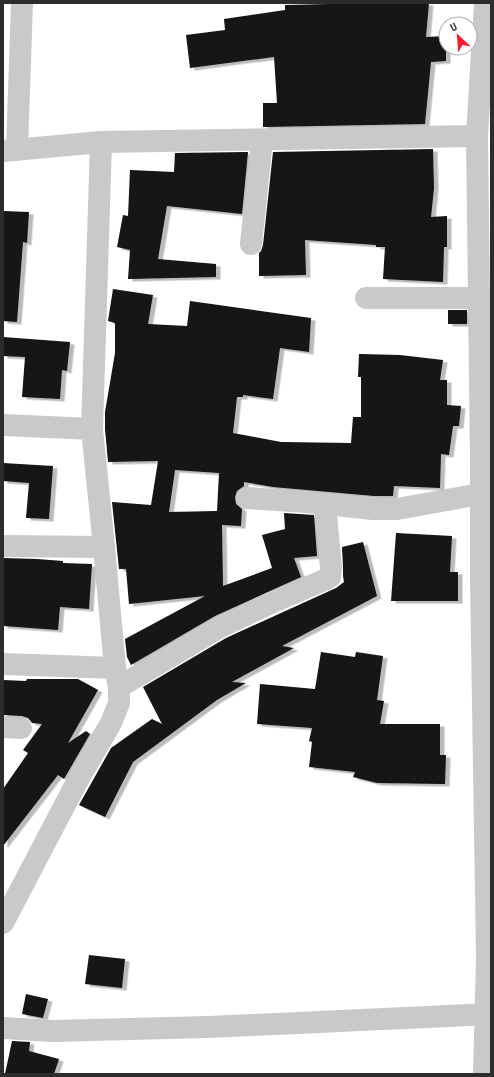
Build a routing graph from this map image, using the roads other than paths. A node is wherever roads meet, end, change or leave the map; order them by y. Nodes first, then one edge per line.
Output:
1 (22, 3) edge
2 (485, 3) edge
3 (477, 136) junction
4 (262, 140) junction
5 (101, 142) junction
6 (10, 151) edge
7 (251, 244) dead end
8 (366, 298) dead end
9 (479, 298) junction
10 (3, 425) edge
11 (92, 429) junction
12 (486, 460) edge
13 (480, 494) junction
14 (247, 498) dead end
15 (325, 504) junction
16 (3, 546) edge
17 (104, 547) junction
18 (486, 548) edge
19 (3, 664) edge
20 (117, 678) junction
21 (487, 710) edge
22 (488, 839) edge
23 (488, 921) edge
24 (3, 922) edge
25 (488, 1014) edge
26 (3, 1028) edge
27 (484, 1074) edge

1 - 6 street
2 - 3 street
3 - 4 street
3 - 9 street
4 - 5 street
4 - 7 street
5 - 6 street
5 - 11 street
8 - 9 street
9 - 12 street
10 - 11 street
11 - 17 street
12 - 13 street
13 - 15 street
13 - 18 street
14 - 15 street
15 - 20 street
16 - 17 street
17 - 20 street
18 - 21 street
19 - 20 street
20 - 24 street
21 - 22 street
22 - 23 street
23 - 25 street
25 - 26 street
25 - 27 street

